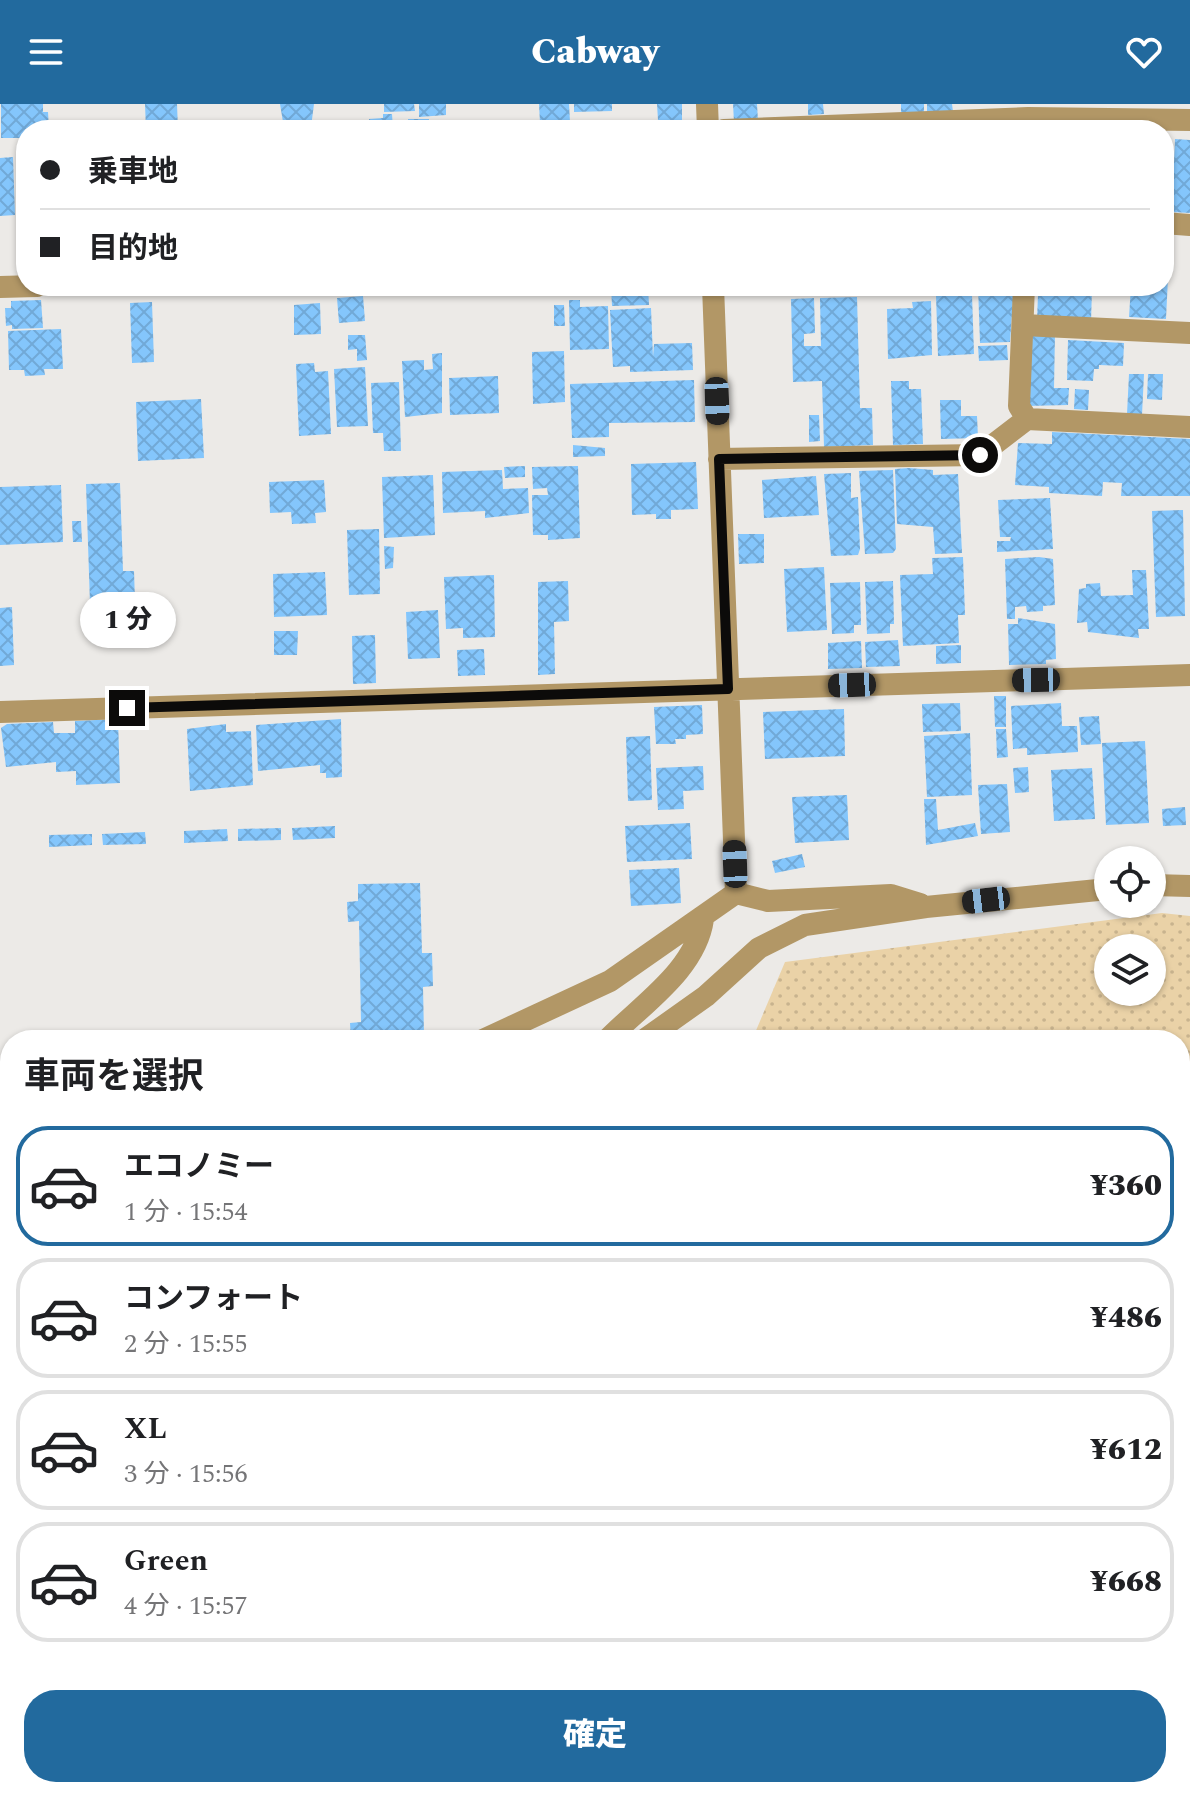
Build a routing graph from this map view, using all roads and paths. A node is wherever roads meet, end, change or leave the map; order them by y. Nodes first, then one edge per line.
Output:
1 (713, 296) edge
2 (1024, 296) edge
3 (1023, 325) junction
4 (1190, 333) edge
5 (1027, 419) junction
6 (1190, 427) edge
7 (719, 459) junction
8 (1190, 675) edge
9 (728, 689) junction
10 (0, 712) edge
11 (1166, 885) edge
12 (1190, 886) edge
13 (1094, 890) edge
14 (736, 893) junction
15 (926, 907) junction
16 (703, 919) junction
17 (505, 1030) edge
18 (618, 1030) edge
19 (658, 1030) edge

1 - 7 street
2 - 3 street
3 - 4 street
3 - 5 street
5 - 6 street
5 - 7 street
7 - 9 street
8 - 9 street
9 - 10 street
9 - 14 street
11 - 12 street
13 - 15 street
14 - 15 street
14 - 16 street
15 - 19 street
16 - 17 street
16 - 18 street

